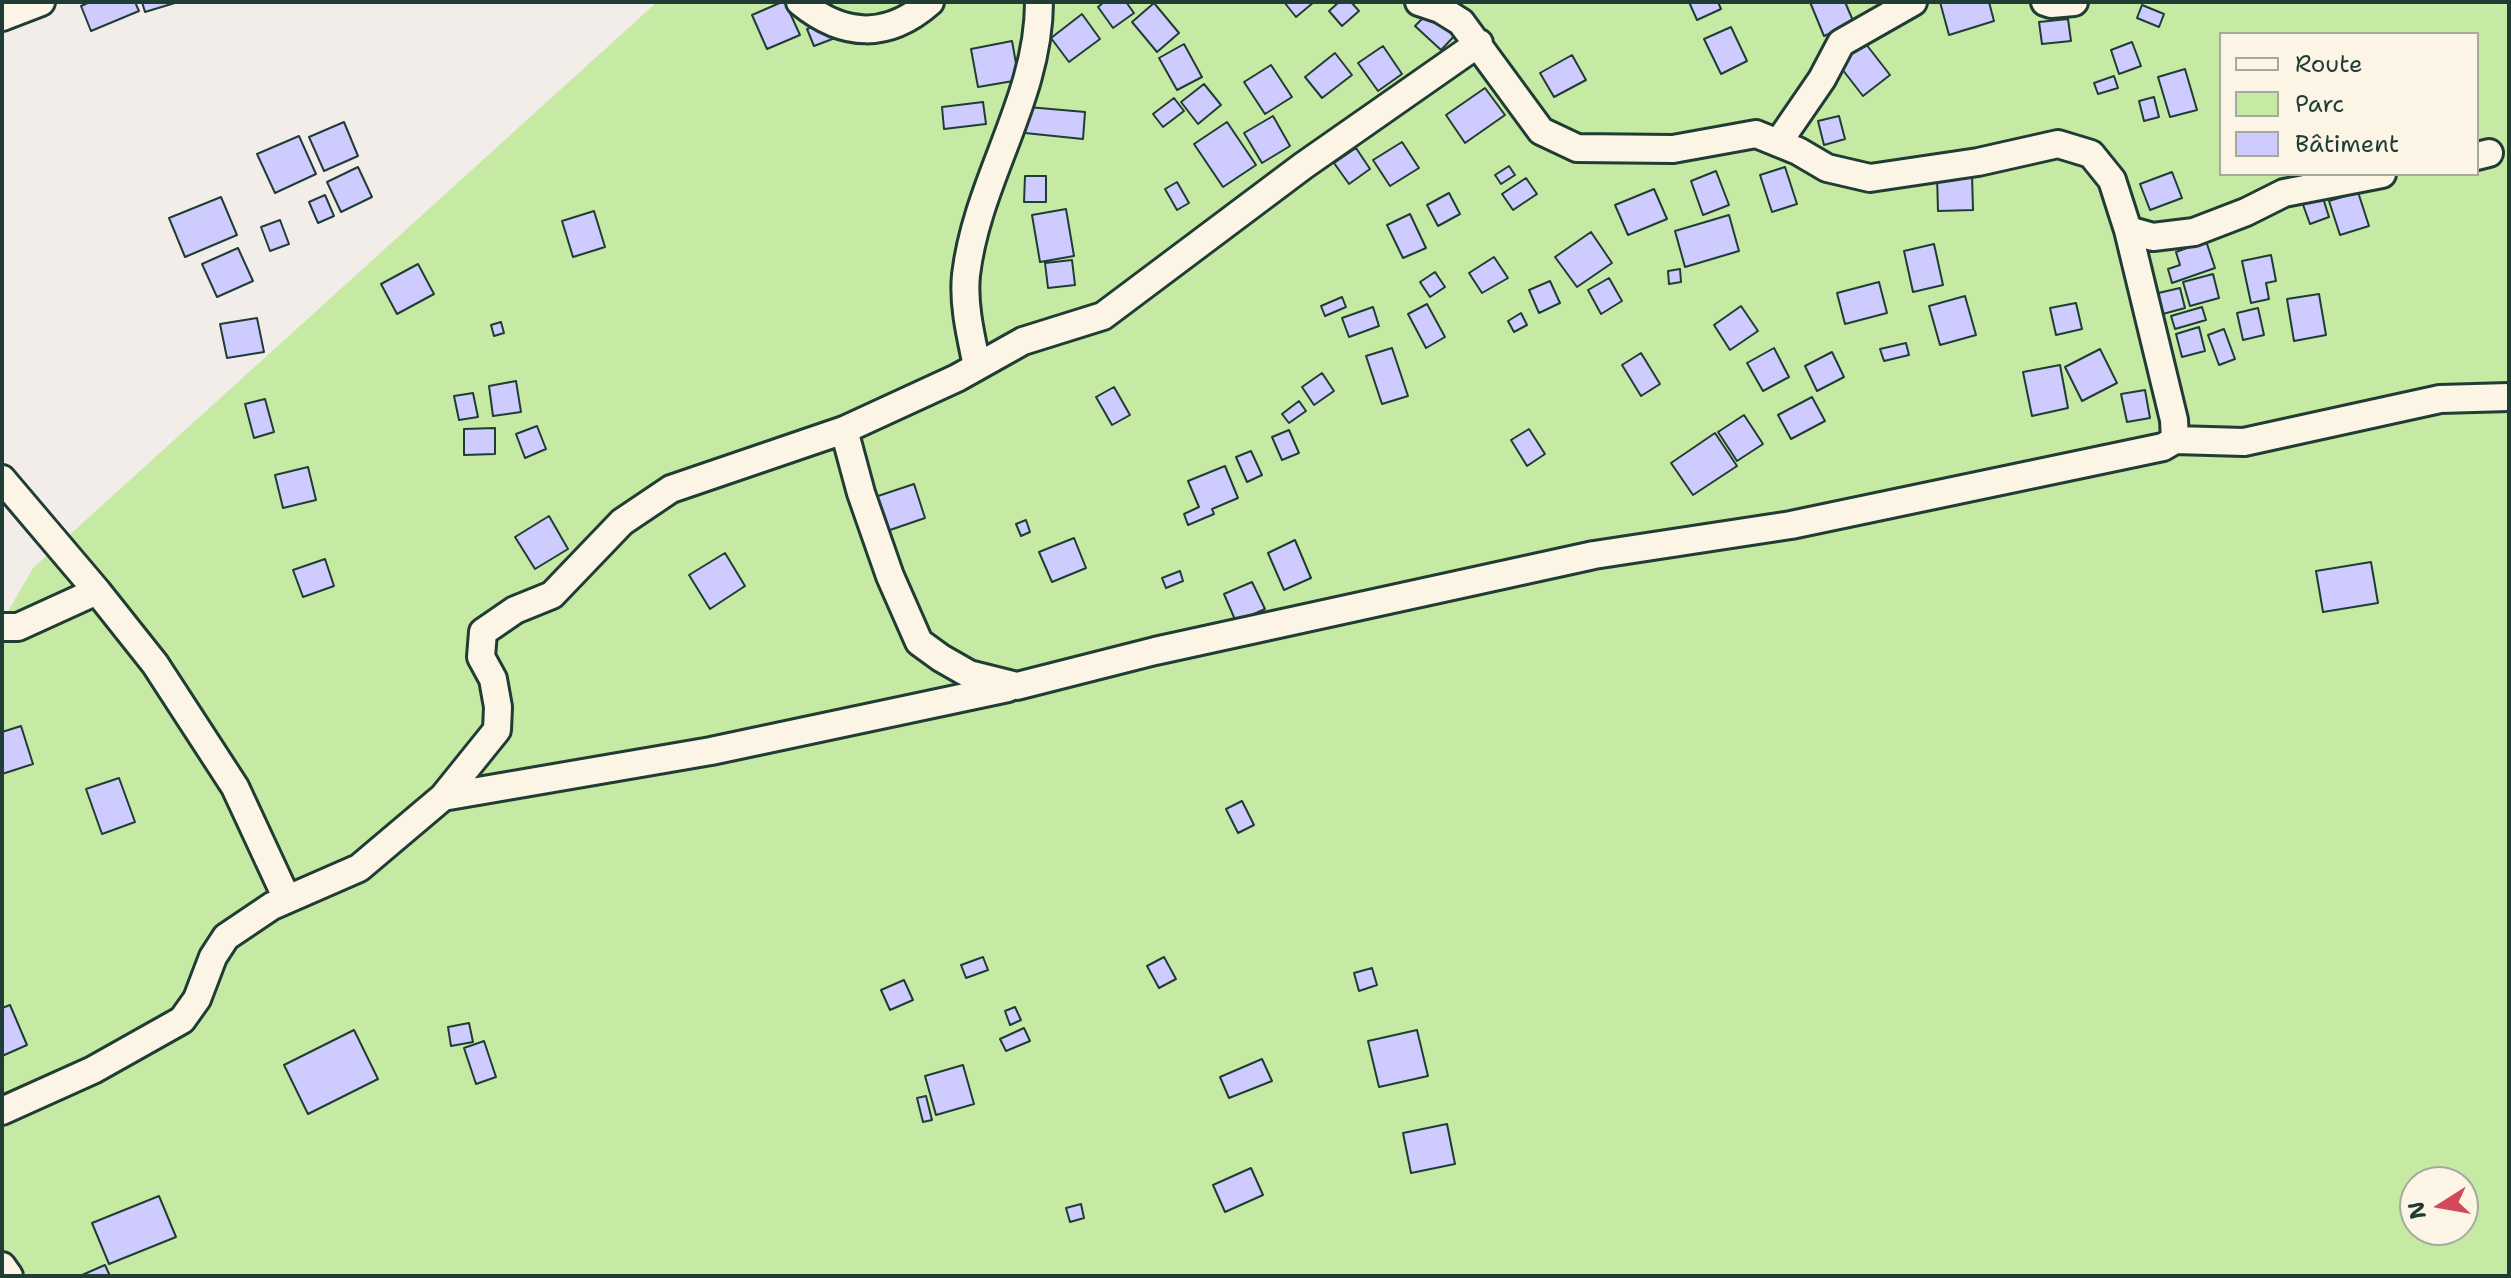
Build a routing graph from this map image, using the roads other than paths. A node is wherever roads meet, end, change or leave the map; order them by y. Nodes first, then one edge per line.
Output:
1 (41, 2) edge
2 (800, 2) edge
3 (930, 2) edge
4 (1039, 2) edge
5 (1419, 2) edge
6 (1913, 2) edge
7 (2045, 2) edge
8 (2074, 2) edge
9 (2, 17) edge
10 (1479, 43) junction
11 (1778, 143) junction
12 (2372, 176) edge
13 (2128, 230) junction
14 (977, 366) junction
15 (2509, 397) edge
16 (844, 430) junction
17 (2175, 440) junction
18 (2, 479) edge
19 (97, 591) junction
20 (2, 627) edge
21 (1017, 686) junction
22 (443, 797) junction
23 (287, 899) junction
24 (2, 1111) edge
25 (2, 1266) edge
26 (9, 1276) edge

1 - 9 street
2 - 3 street
4 - 14 street
5 - 10 street
6 - 11 street
7 - 8 street
10 - 11 street
10 - 14 street
11 - 13 street
12 - 13 street
13 - 17 street
14 - 16 street
15 - 17 street
16 - 21 street
16 - 22 street
17 - 21 street
18 - 19 street
19 - 20 street
19 - 23 street
21 - 22 street
22 - 23 street
23 - 24 street
25 - 26 street

